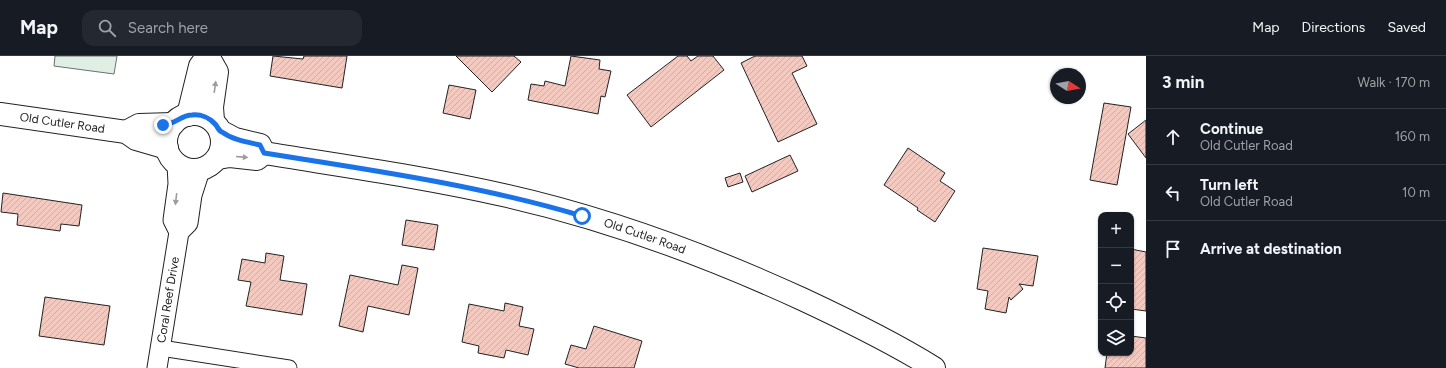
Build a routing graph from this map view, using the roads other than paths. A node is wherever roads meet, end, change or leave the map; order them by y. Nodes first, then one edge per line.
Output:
1 (208, 56) edge
2 (0, 114) edge
3 (181, 120) junction
4 (216, 126) junction
5 (126, 132) junction
6 (264, 153) junction
7 (172, 156) junction
8 (209, 164) junction
9 (180, 232) junction
10 (161, 348) junction
11 (157, 368) edge
12 (289, 368) edge
13 (934, 368) edge

1 - 3 main road
4 -> 1 main road
2 - 5 main road, Old Cutler Road
3 - 4 main road, Old Cutler Road
3 - 5 main road, Old Cutler Road
3 - 7 main road
4 - 6 main road, Old Cutler Road
4 - 8 main road
5 - 7 main road, Old Cutler Road
8 -> 6 main road, Old Cutler Road
6 - 13 main road, Old Cutler Road
7 - 8 main road, Old Cutler Road
7 -> 9 street, Coral Reef Drive
8 - 9 street, Coral Reef Drive
9 - 10 street, Coral Reef Drive
10 - 11 street, Coral Reef Drive
10 - 12 street

